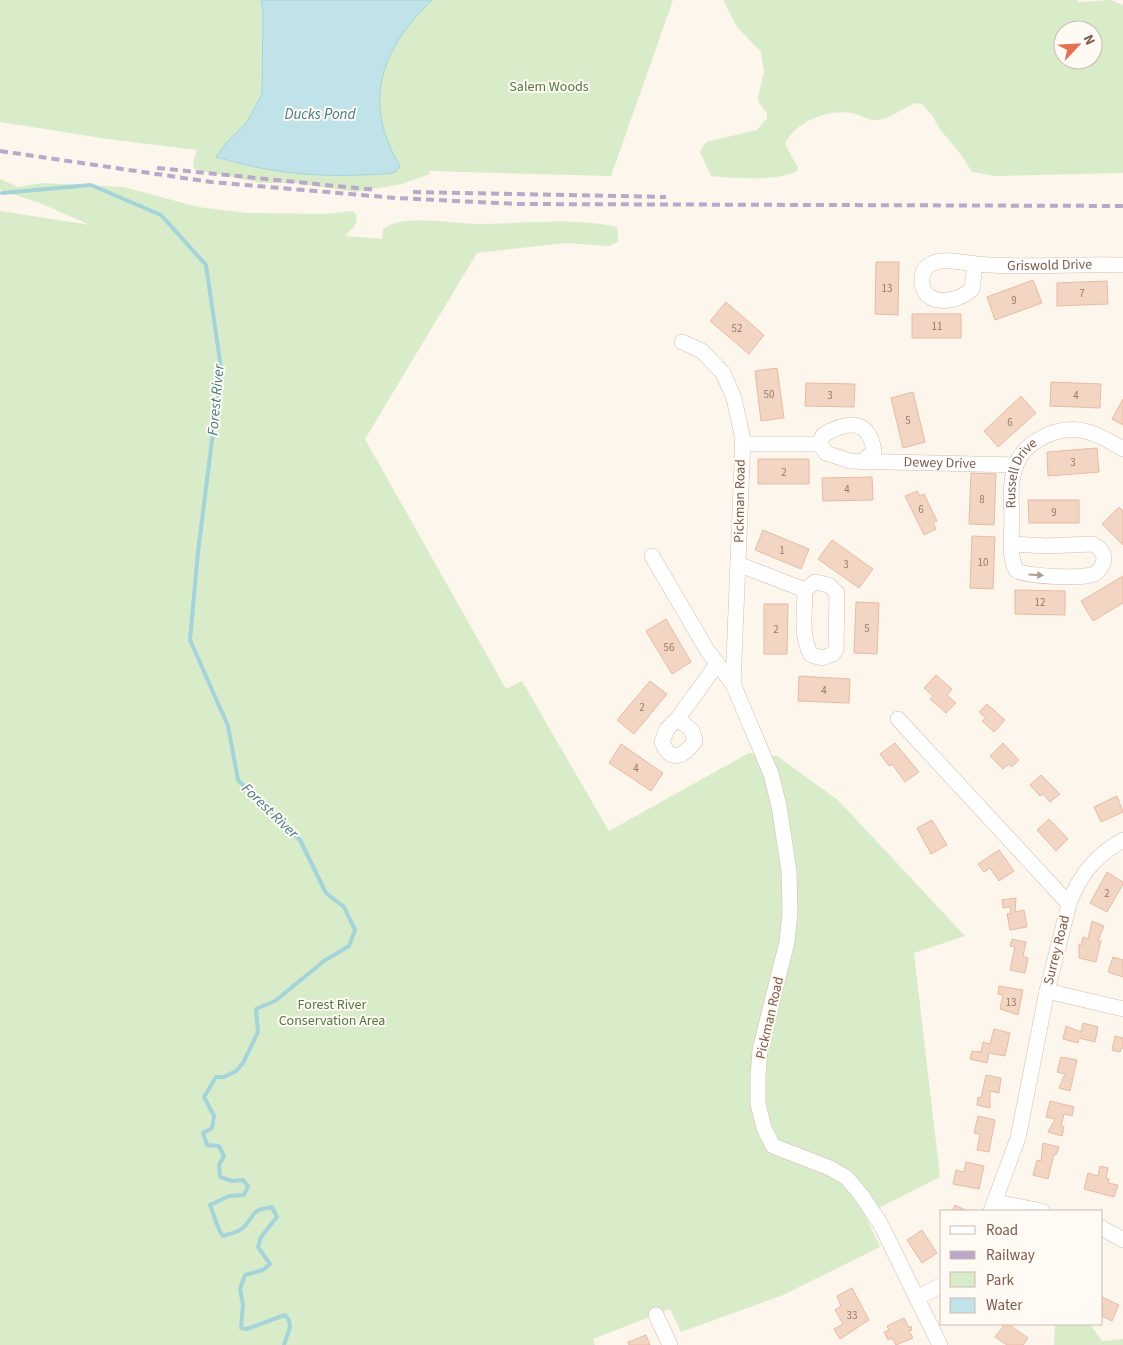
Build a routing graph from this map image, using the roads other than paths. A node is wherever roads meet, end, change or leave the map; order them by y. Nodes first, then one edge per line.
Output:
1 (975, 264) dead end
2 (1123, 265) edge
3 (682, 342) dead end
4 (742, 444) junction
5 (820, 444) junction
6 (1123, 449) edge
7 (862, 462) junction
8 (1016, 465) junction
9 (1011, 544) junction
10 (652, 556) dead end
11 (738, 564) junction
12 (805, 590) junction
13 (717, 664) junction
14 (732, 684) junction
15 (678, 718) dead end
16 (898, 719) dead end
17 (1123, 840) edge
18 (1069, 904) junction
19 (1047, 991) junction
20 (1123, 1009) edge
21 (994, 1207) edge
22 (1030, 1210) edge
23 (1103, 1229) edge
24 (1123, 1240) edge
25 (940, 1286) edge
26 (917, 1298) junction
27 (656, 1315) dead end
28 (670, 1345) edge
29 (940, 1345) edge

1 - 2 street, Griswold Drive
3 - 4 street, Pickman Road
4 - 5 street
4 - 11 street, Pickman Road
5 - 7 street, Dewey Drive
5 - 7 street
6 - 8 street, Russell Drive
7 - 8 street, Dewey Drive
8 - 9 street, Russell Drive
9 -> 9 street, Russell Drive
10 - 13 street, Pickman Road
11 - 12 street
11 - 14 street, Pickman Road
12 - 12 street
13 - 14 street, Pickman Road
13 - 15 street
14 - 26 street, Pickman Road
16 - 18 street, Surrey Road
17 - 18 street
18 - 19 street, Surrey Road
19 - 20 street
19 - 21 street, Surrey Road
21 - 22 street
23 - 24 street
25 - 26 street
26 - 29 street, Pickman Road
27 - 28 street

